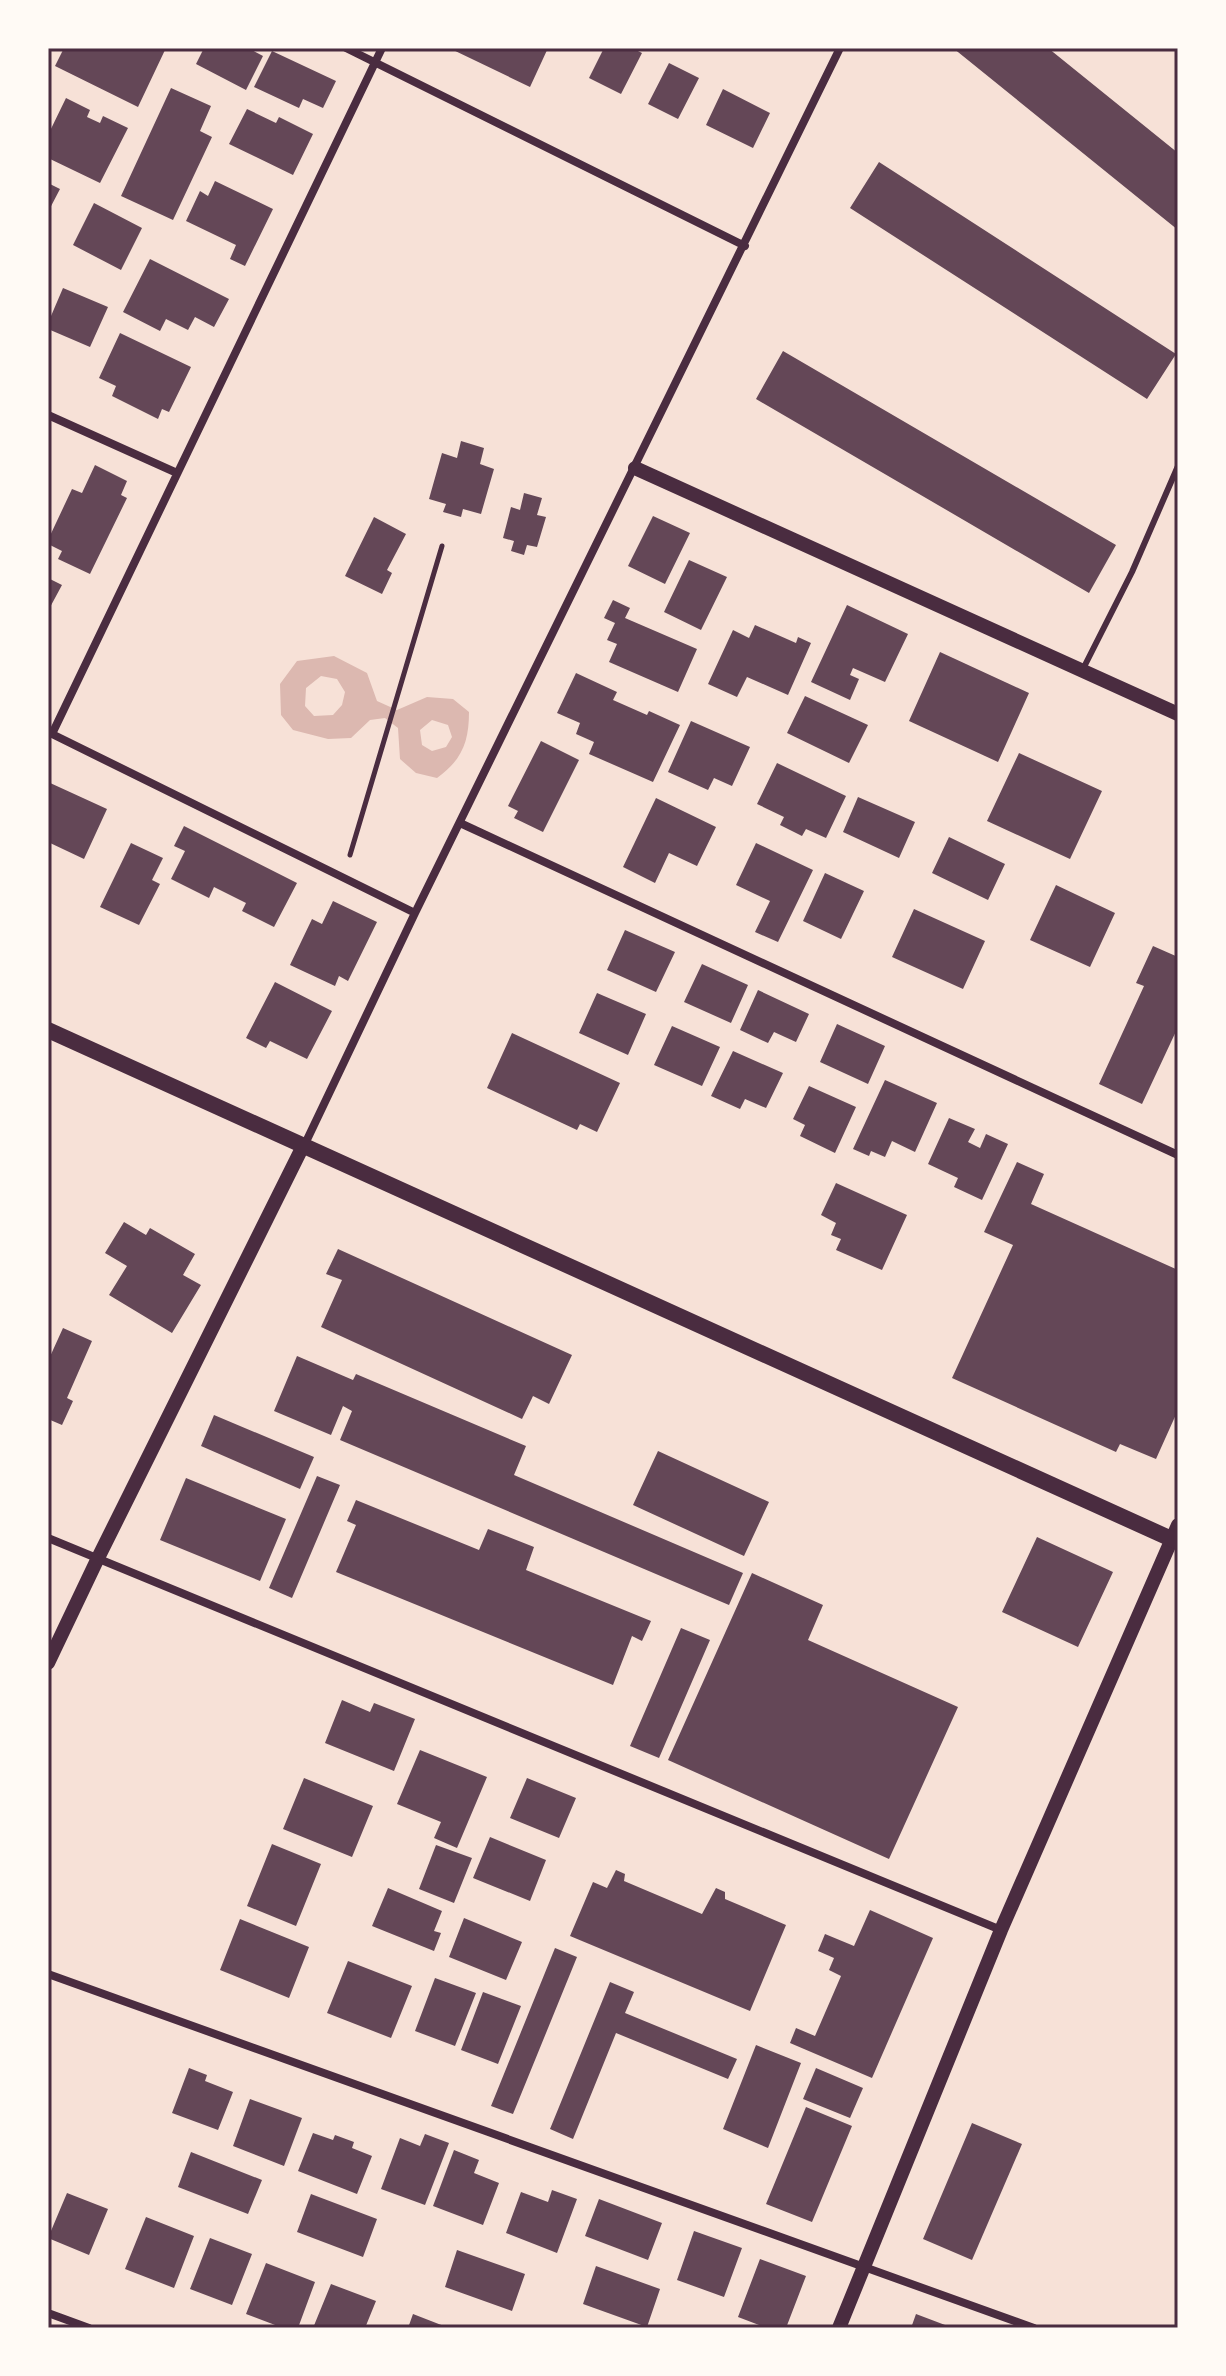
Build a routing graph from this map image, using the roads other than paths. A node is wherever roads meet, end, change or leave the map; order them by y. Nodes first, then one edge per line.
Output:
1 (346, 48) edge
2 (382, 48) edge
3 (840, 48) edge
4 (375, 62) junction
5 (745, 246) junction
6 (48, 415) edge
7 (1178, 466) edge
8 (635, 468) junction
9 (177, 473) junction
10 (1082, 671) junction
11 (1178, 714) edge
12 (50, 733) edge
13 (460, 823) junction
14 (415, 913) junction
15 (48, 1030) edge
16 (303, 1146) junction
17 (1178, 1155) edge
18 (1176, 1536) edge
19 (48, 1538) edge
20 (98, 1558) junction
21 (48, 1663) edge
22 (1001, 1930) junction
23 (48, 1974) edge
24 (864, 2266) junction
25 (48, 2313) edge
26 (89, 2328) edge
27 (839, 2328) edge
28 (1034, 2328) edge

1 - 4 street
2 - 4 street
3 - 5 street
4 - 5 street
4 - 9 street
5 - 8 street
6 - 9 street
7 - 10 lane
8 - 10 street
8 - 13 street
9 - 12 street
10 - 11 street
12 - 14 street
13 - 14 street
13 - 17 street
14 - 16 street
15 - 16 main road
16 - 18 main road
16 - 20 street
18 - 22 street
19 - 20 street
20 - 21 street
20 - 22 street
22 - 24 street
23 - 24 street
24 - 27 street
24 - 28 street
25 - 26 street

